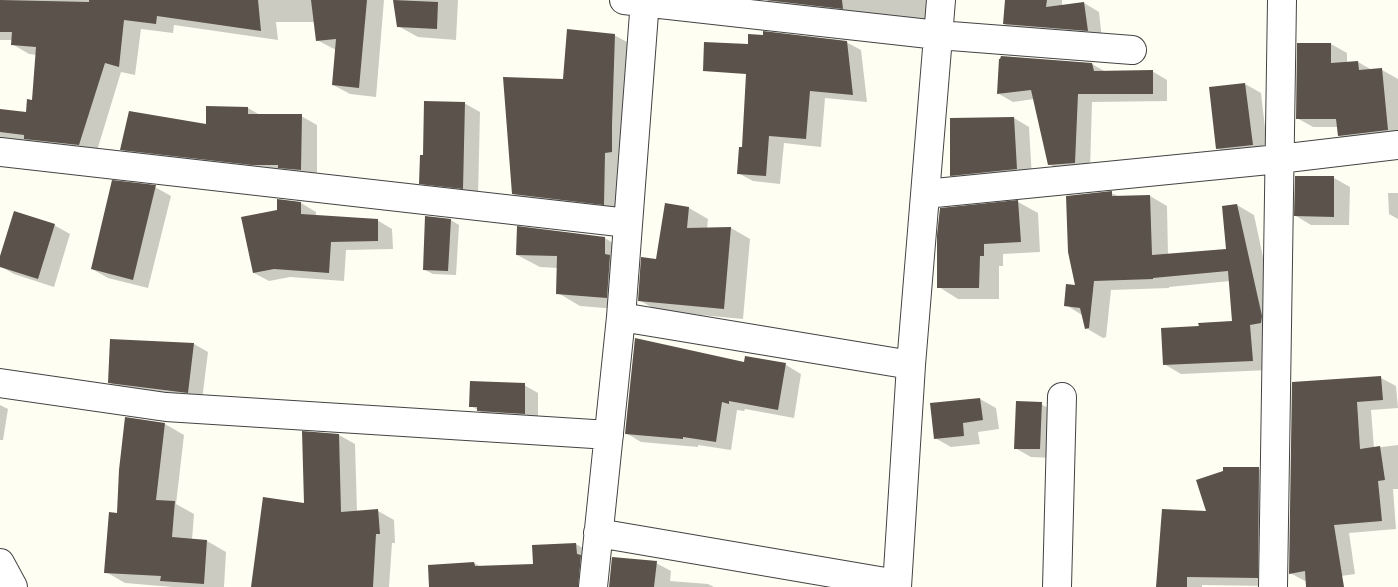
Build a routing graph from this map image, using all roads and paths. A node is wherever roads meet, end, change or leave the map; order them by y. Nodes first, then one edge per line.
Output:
1 (941, 0) edge
2 (1282, 0) edge
3 (638, 1) edge
4 (938, 35) junction
5 (1132, 50) dead end
6 (1398, 145) edge
7 (0, 152) edge
8 (1279, 159) junction
9 (925, 194) junction
10 (628, 223) junction
11 (621, 317) junction
12 (911, 365) junction
13 (0, 383) edge
14 (1062, 397) dead end
15 (609, 435) junction
16 (598, 533) junction
17 (0, 563) edge
18 (897, 586) edge
19 (13, 587) edge
20 (593, 587) edge
21 (1057, 587) edge
22 (1273, 587) edge

1 - 4 street
2 - 8 street
3 - 4 street
3 - 10 street
4 - 5 street
4 - 9 street
6 - 8 street
7 - 10 street
8 - 9 street
8 - 22 street
9 - 12 street
10 - 11 street
11 - 12 street
11 - 15 street
12 - 18 street
13 - 15 street
14 - 21 street
15 - 16 street
16 - 18 street
16 - 20 street
17 - 19 street

